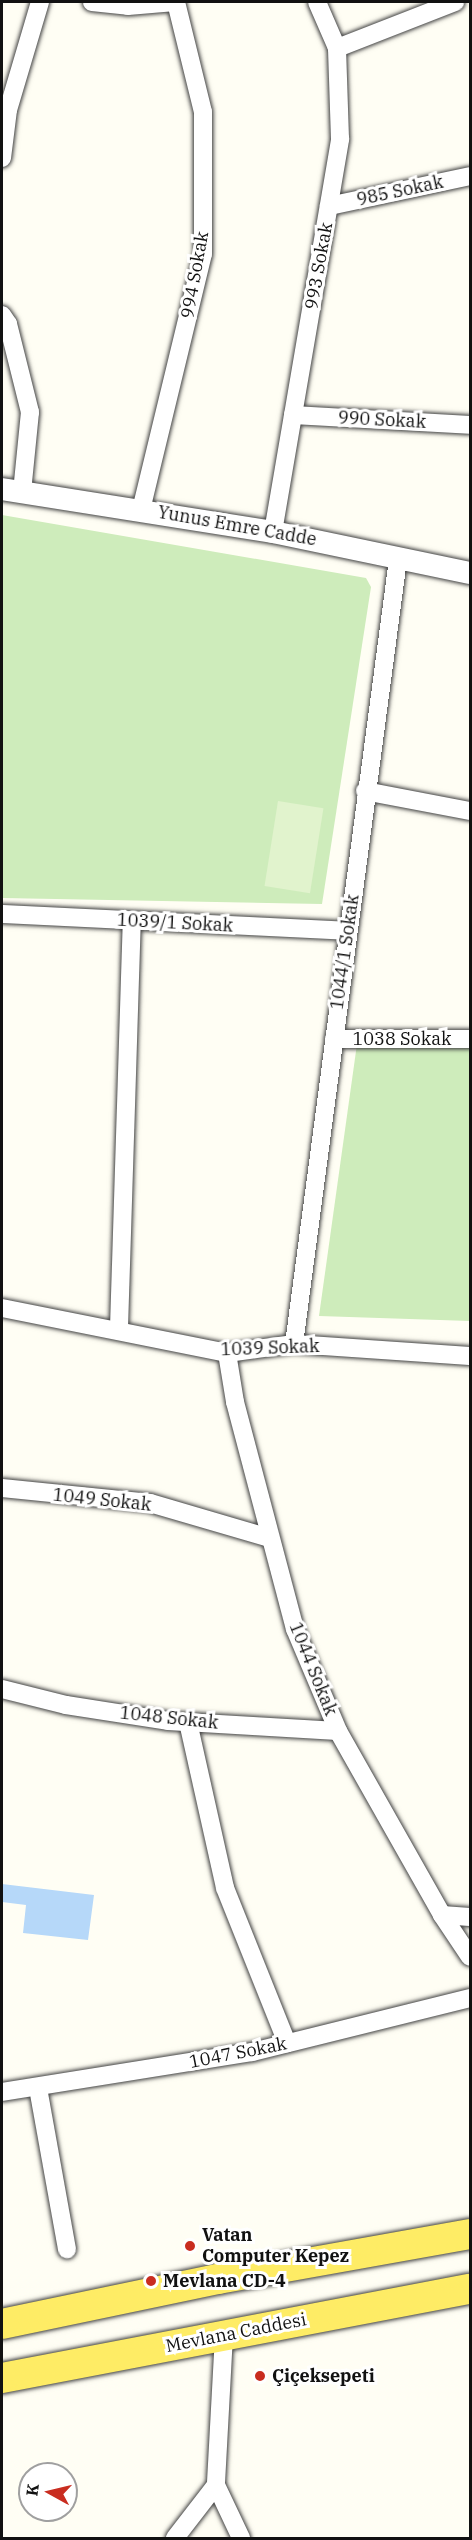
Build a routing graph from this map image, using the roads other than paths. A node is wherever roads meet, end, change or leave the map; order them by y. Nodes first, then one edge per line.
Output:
1 (40, 2) edge
2 (92, 2) edge
3 (176, 2) edge
4 (317, 2) edge
5 (455, 2) edge
6 (337, 48) junction
7 (2, 158) edge
8 (471, 176) edge
9 (329, 206) junction
10 (2, 315) edge
11 (293, 414) junction
12 (471, 425) edge
13 (12, 490) edge
14 (141, 510) junction
15 (273, 532) junction
16 (398, 559) junction
17 (471, 573) edge
18 (365, 791) junction
19 (471, 811) edge
20 (2, 914) edge
21 (132, 921) junction
22 (348, 931) junction
23 (334, 1038) junction
24 (471, 1039) edge
25 (2, 1308) edge
26 (118, 1328) junction
27 (294, 1344) junction
28 (227, 1353) junction
29 (471, 1356) edge
30 (2, 1488) edge
31 (270, 1538) junction
32 (2, 1689) edge
33 (188, 1722) junction
34 (338, 1731) junction
35 (442, 1915) junction
36 (471, 1917) edge
37 (471, 1957) edge
38 (471, 1998) edge
39 (287, 2043) junction
40 (38, 2088) junction
41 (2, 2092) edge
42 (471, 2234) edge
43 (67, 2249) dead end
44 (471, 2289) edge
45 (2, 2324) edge
46 (224, 2335) junction
47 (2, 2378) edge
48 (216, 2485) junction
49 (175, 2538) edge
50 (241, 2538) edge

1 - 7 street
2 - 3 street
3 - 14 street, 994 Sokak
4 - 6 street, 993 Sokak
5 - 6 street
6 - 9 street, 993 Sokak
8 - 9 street, 985 Sokak
9 - 11 street, 993 Sokak
10 - 13 street
11 - 12 street, 990 Sokak
11 - 15 street, 993 Sokak
13 - 14 street, Yunus Emre Cadde
14 - 15 street, Yunus Emre Cadde
15 - 16 street, Yunus Emre Cadde
16 - 17 street, Yunus Emre Cadde
16 - 18 street, 1044/1 Sokak
18 - 19 street
18 - 22 street, 1044/1 Sokak
20 - 21 street, 1039/1 Sokak
21 - 22 street, 1039/1 Sokak
21 - 26 street
22 - 23 street, 1044/1 Sokak
23 - 24 street, 1038 Sokak
23 - 27 street, 1044/1 Sokak
25 - 26 street, 1039 Sokak
26 - 28 street, 1039 Sokak
27 - 28 street, 1039 Sokak
27 - 29 street, 1039 Sokak
28 - 31 street, 1044 Sokak
30 - 31 street, 1049 Sokak
31 - 34 street, 1044 Sokak
32 - 33 street, 1048 Sokak
33 - 34 street, 1048 Sokak
33 - 39 street
34 - 35 street, 1044 Sokak
35 - 36 street
35 - 37 street, 1044 Sokak
38 - 39 street, 1047 Sokak
39 - 40 street, 1047 Sokak
40 - 41 street, 1047 Sokak
40 - 43 street
42 - 45 main road
44 - 46 main road, Mevlana Caddesi
46 - 47 main road, Mevlana Caddesi
46 - 48 street
48 - 49 street
48 - 50 street

